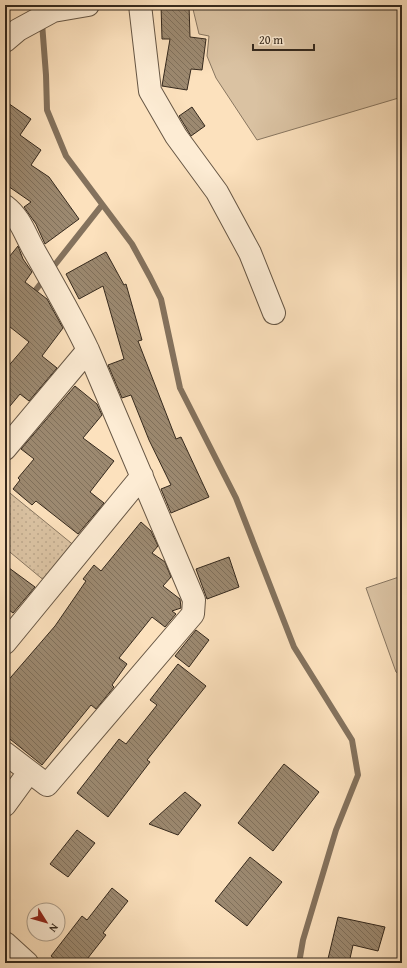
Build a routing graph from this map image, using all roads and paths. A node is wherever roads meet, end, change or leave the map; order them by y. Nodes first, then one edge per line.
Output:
1 (88, 5) edge
2 (140, 5) edge
3 (5, 41) edge
4 (8, 215) edge
5 (274, 313) dead end
6 (88, 350) junction
7 (5, 449) edge
8 (142, 476) junction
9 (5, 643) edge
10 (5, 753) edge
11 (28, 772) junction
12 (5, 805) edge
13 (5, 943) edge
14 (27, 963) edge

1 - 3 street
2 - 5 street
4 - 6 street
6 - 7 street
6 - 8 street
8 - 9 street
8 - 11 street
10 - 11 street
11 - 12 street
13 - 14 street

